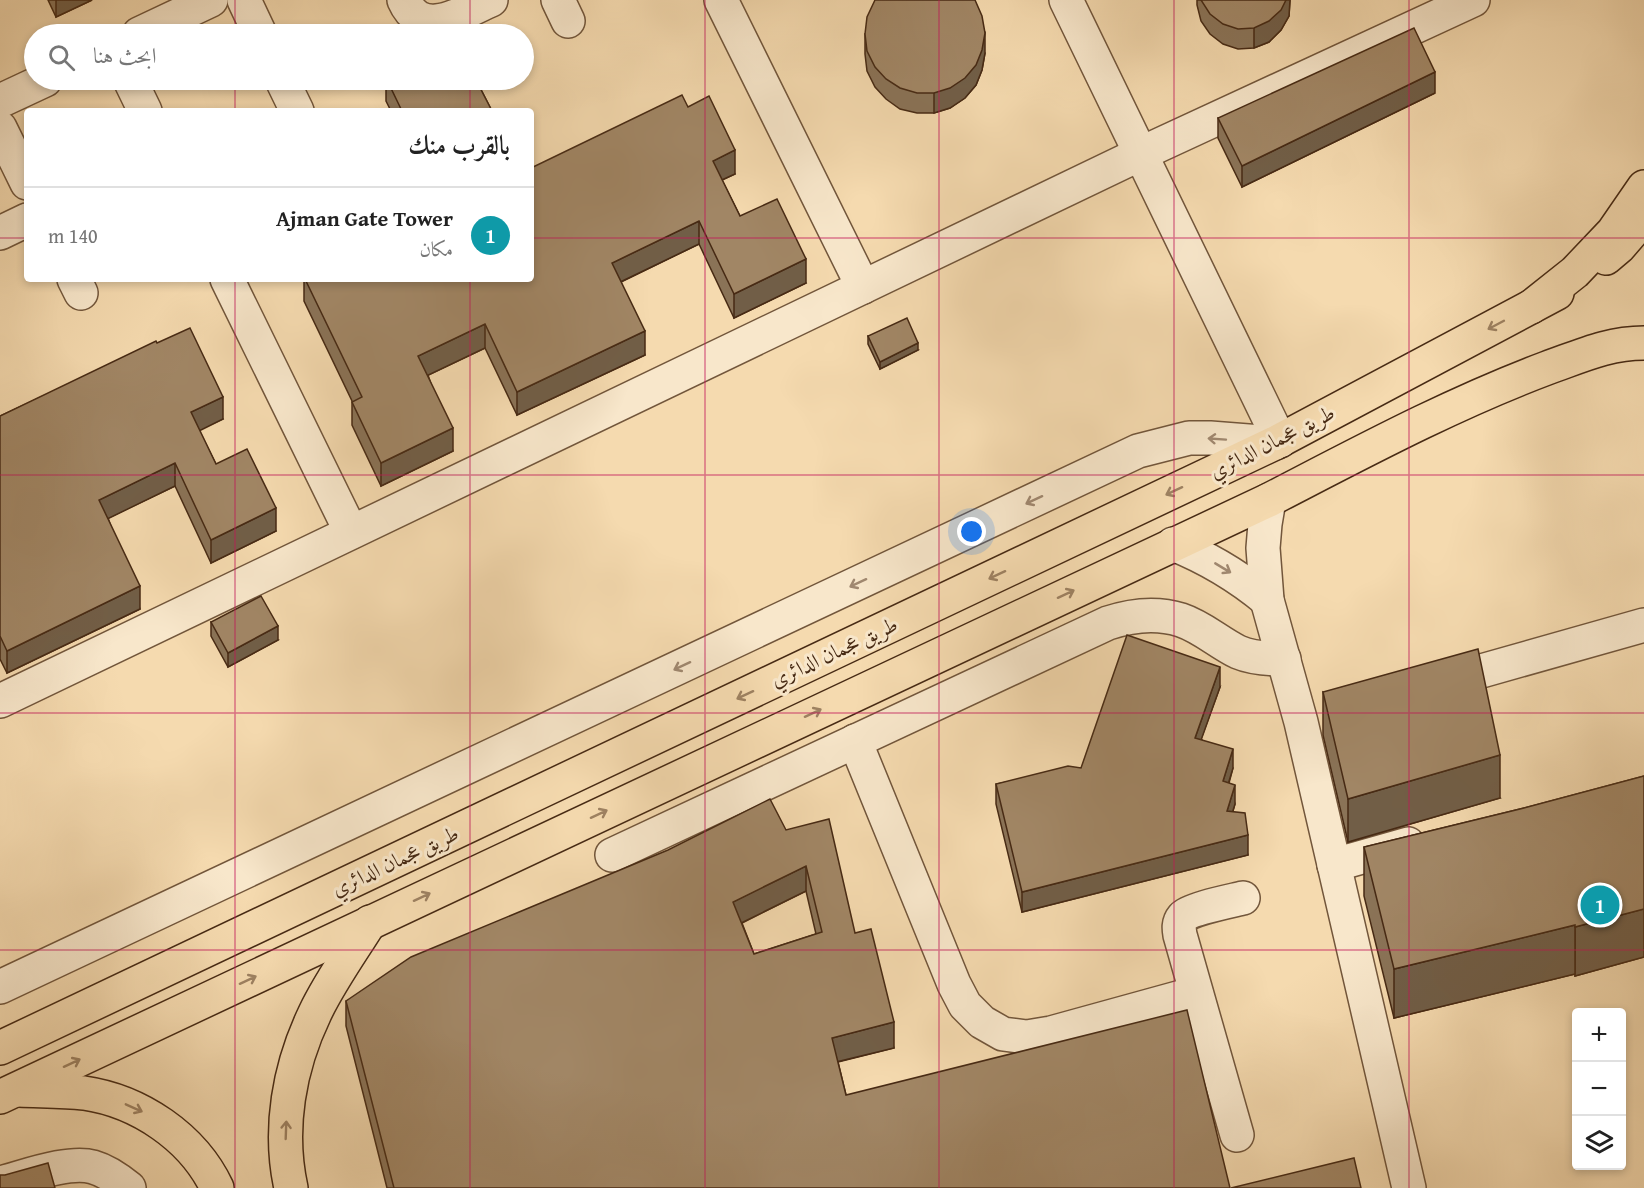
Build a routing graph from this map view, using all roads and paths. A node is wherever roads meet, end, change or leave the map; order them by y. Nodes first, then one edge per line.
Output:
1 (211, 0) edge
2 (244, 0) edge
3 (404, 0) edge
4 (491, 0) edge
5 (721, 0) edge
6 (1066, 0) edge
7 (1473, 0) edge
8 (160, 24) edge
9 (255, 24) edge
10 (24, 90) edge
11 (135, 90) edge
12 (287, 90) edge
13 (0, 101) edge
14 (144, 108) edge
15 (296, 108) edge
16 (0, 128) edge
17 (1140, 154) junction
18 (24, 177) edge
19 (1644, 187) edge
20 (1644, 218) edge
21 (24, 221) edge
22 (0, 233) edge
23 (1631, 240) edge
24 (228, 282) edge
25 (863, 287) junction
26 (1532, 307) junction
27 (1644, 343) edge
28 (1278, 442) junction
29 (1269, 500) junction
30 (351, 532) junction
31 (1173, 544) junction
32 (1267, 600) junction
33 (1644, 625) edge
34 (1284, 659) junction
35 (1415, 690) edge
36 (0, 701) edge
37 (855, 741) junction
38 (1437, 836) edge
39 (612, 855) dead end
40 (1334, 865) junction
41 (1243, 898) dead end
42 (370, 922) junction
43 (0, 987) edge
44 (1196, 993) junction
45 (0, 1048) edge
46 (7, 1094) edge
47 (1237, 1136) dead end
48 (0, 1183) edge
49 (129, 1188) edge
50 (217, 1188) edge
51 (291, 1188) edge
52 (1409, 1188) edge

1 - 8 street
2 - 9 street
3 - 4 street
5 - 25 street
6 - 17 street
7 - 17 street
10 - 13 street
11 - 14 street
12 - 15 street
16 - 18 street
17 - 25 street
17 - 28 street
19 - 26 main road
20 - 23 main road, طريق عجمان الدائري
21 - 22 street
23 - 26 main road, طريق عجمان الدائري
24 - 30 street
25 - 30 street
26 -> 28 main road, طريق عجمان الدائري
27 - 29 main road
28 -> 43 street
28 -> 45 main road, طريق عجمان الدائري
29 - 31 main road
29 - 32 street
30 - 36 street
31 -> 32 street
42 -> 31 main road
32 - 34 street
33 - 35 street
34 - 37 street
34 - 40 street
37 - 39 street
37 - 44 street
38 - 40 street
40 - 52 street
41 - 44 street
46 -> 42 main road
51 -> 42 main road
44 - 47 street
46 -> 50 main road
48 - 49 street

